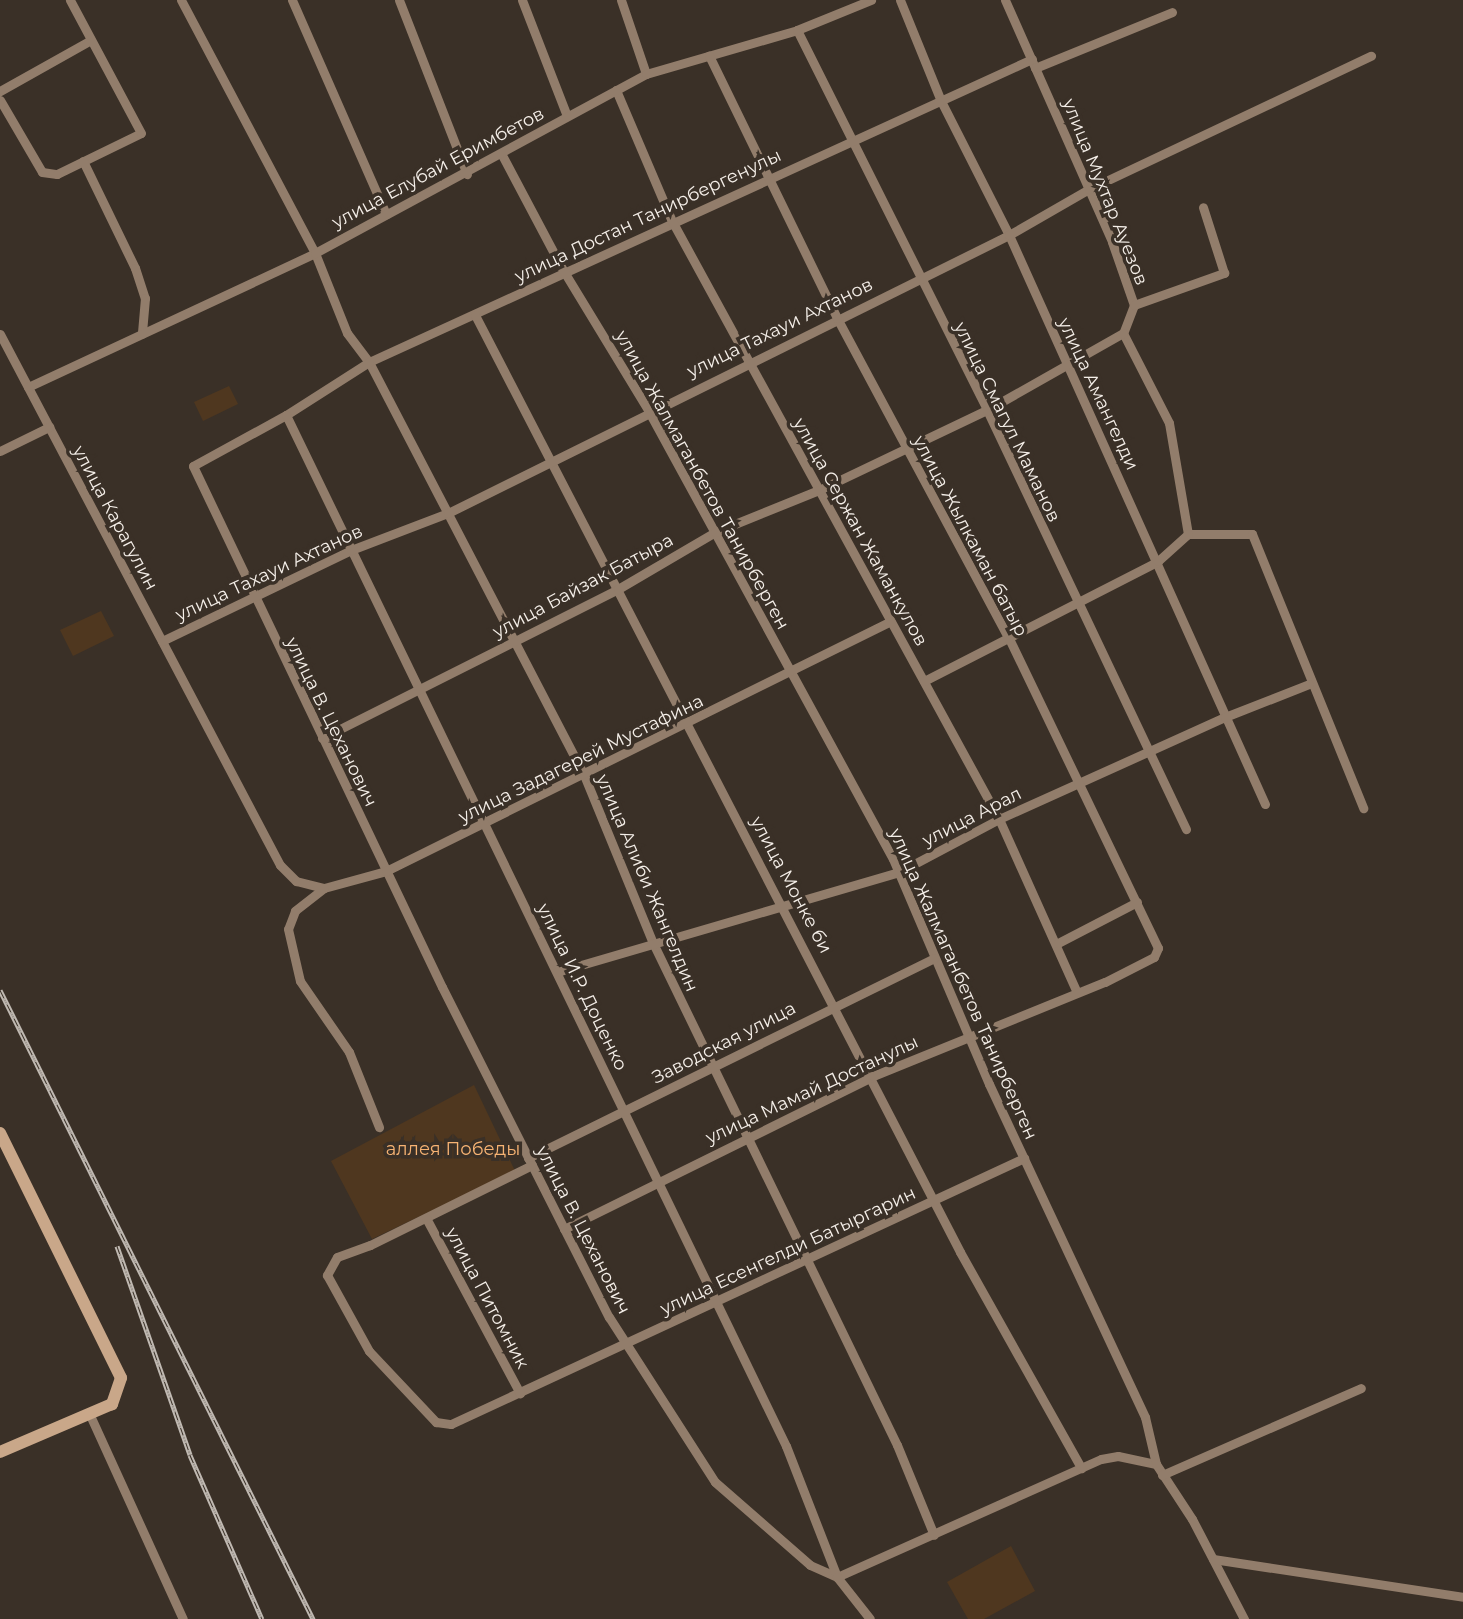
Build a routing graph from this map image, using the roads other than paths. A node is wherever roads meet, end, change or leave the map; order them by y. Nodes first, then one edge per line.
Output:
1 (70, 0) edge
2 (181, 0) edge
3 (292, 0) edge
4 (399, 0) edge
5 (522, 0) edge
6 (621, 0) edge
7 (871, 0) edge
8 (900, 0) edge
9 (1005, 0) edge
10 (1172, 12) dead end
11 (797, 30) junction
12 (91, 40) junction
13 (709, 55) junction
14 (1371, 56) dead end
15 (1033, 63) junction
16 (646, 74) junction
17 (616, 90) junction
18 (0, 91) edge
19 (0, 100) edge
20 (941, 101) junction
21 (567, 116) junction
22 (851, 142) junction
23 (502, 155) junction
24 (83, 161) junction
25 (467, 174) junction
26 (766, 177) junction
27 (1089, 189) junction
28 (1203, 206) dead end
29 (386, 214) junction
30 (672, 220) junction
31 (1009, 235) junction
32 (315, 253) junction
33 (563, 270) junction
34 (920, 278) junction
35 (1134, 305) junction
36 (475, 315) junction
37 (837, 318) junction
38 (1123, 333) junction
39 (0, 334) edge
40 (142, 334) junction
41 (748, 361) junction
42 (369, 362) junction
43 (1065, 362) junction
44 (28, 387) junction
45 (648, 410) junction
46 (987, 410) junction
47 (286, 415) junction
48 (49, 427) junction
49 (904, 446) junction
50 (0, 451) edge
51 (550, 459) junction
52 (193, 467) joint
53 (819, 490) junction
54 (448, 513) junction
55 (715, 532) junction
56 (1188, 534) junction
57 (351, 550) junction
58 (1158, 561) junction
59 (618, 590) junction
60 (254, 599) junction
61 (1077, 604) junction
62 (891, 621) junction
63 (515, 639) junction
64 (1009, 639) junction
65 (162, 641) junction
66 (792, 674) junction
67 (924, 681) junction
68 (1309, 684) junction
69 (421, 692) junction
70 (1225, 717) junction
71 (688, 724) junction
72 (322, 738) junction
73 (1147, 752) junction
74 (584, 775) junction
75 (1078, 784) junction
76 (1265, 804) dead end
77 (1363, 808) dead end
78 (999, 819) junction
79 (485, 823) junction
80 (1186, 829) dead end
81 (386, 871) junction
82 (899, 873) junction
83 (324, 888) junction
84 (1137, 902) junction
85 (786, 907) junction
86 (653, 943) junction
87 (1058, 943) junction
88 (935, 958) junction
89 (557, 972) junction
90 (1076, 990) junction
91 (835, 1003) junction
92 (969, 1036) junction
93 (713, 1069) junction
94 (873, 1076) junction
95 (624, 1111) junction
96 (379, 1127) dead end
97 (0, 1133) edge
98 (746, 1138) junction
99 (1024, 1158) junction
100 (530, 1161) junction
101 (658, 1181) junction
102 (936, 1199) junction
103 (426, 1218) junction
104 (564, 1229) junction
105 (804, 1262) junction
106 (717, 1303) junction
107 (626, 1344) junction
108 (1362, 1388) dead end
109 (520, 1393) junction
110 (89, 1413) junction
111 (451, 1424) joint
112 (0, 1452) edge
113 (1156, 1464) junction
114 (1081, 1468) junction
115 (1162, 1475) junction
116 (934, 1535) junction
117 (1213, 1559) junction
118 (837, 1577) junction
119 (1463, 1597) edge
120 (183, 1619) edge
121 (870, 1619) edge
122 (1244, 1619) edge

1 - 12 street
2 - 32 street, улица Алиби Жангелдин
3 - 29 street
4 - 25 street
5 - 21 street
6 - 16 street
7 - 11 street, улица Елубай Еримбетов
8 - 20 street, улица Амангелди
9 - 15 street, улица Мухтар Ауезов
10 - 15 street, улица Достан Танирбергенулы
11 - 13 street, улица Елубай Еримбетов
11 - 22 street, улица Смагул Маманов
12 - 18 street
12 - 24 street
13 - 16 street, улица Елубай Еримбетов
13 - 26 street, улица Жылкаман батыр
14 - 27 street, улица Тахауи Ахтанов
15 - 20 street, улица Достан Танирбергенулы
15 - 27 street, улица Мухтар Ауезов
16 - 17 street, улица Елубай Еримбетов
17 - 21 street, улица Елубай Еримбетов
17 - 30 street, улица Сержан Жаманкулов
19 - 24 street
20 - 22 street, улица Достан Танирбергенулы
20 - 31 street, улица Амангелди
21 - 23 street, улица Елубай Еримбетов
22 - 26 street, улица Достан Танирбергенулы
22 - 34 street, улица Смагул Маманов
23 - 25 street, улица Елубай Еримбетов
23 - 33 street, улица Жалмаганбетов Танирберген
24 - 40 street
25 - 29 street, улица Елубай Еримбетов
26 - 30 street, улица Достан Танирбергенулы
26 - 37 street, улица Жылкаман батыр
27 - 31 street, улица Тахауи Ахтанов
27 - 35 street, улица Мухтар Ауезов
28 - 35 street
29 - 32 street, улица Елубай Еримбетов
30 - 33 street, улица Достан Танирбергенулы
30 - 41 street, улица Сержан Жаманкулов
31 - 34 street, улица Тахауи Ахтанов
31 - 43 street, улица Амангелди
32 - 40 street, улица Елубай Еримбетов
32 - 42 street, улица Алиби Жангелдин
33 - 36 street, улица Достан Танирбергенулы
33 - 45 street, улица Жалмаганбетов Танирберген
34 - 37 street, улица Тахауи Ахтанов
34 - 46 street, улица Смагул Маманов
35 - 38 street, улица Мухтар Ауезов
36 - 42 street, улица Достан Танирбергенулы
36 - 51 street, улица Монке би
37 - 41 street, улица Тахауи Ахтанов
37 - 49 street, улица Жылкаман батыр
38 - 43 street, улица Байзак Батыра
38 - 56 street
39 - 44 street, улица Карагулин
40 - 44 street, улица Елубай Еримбетов
41 - 45 street, улица Тахауи Ахтанов
41 - 53 street, улица Сержан Жаманкулов
42 - 47 street, улица Достан Танирбергенулы
42 - 54 street, улица Алиби Жангелдин
43 - 46 street, улица Байзак Батыра
43 - 58 street, улица Амангелди
44 - 48 street, улица Карагулин
45 - 51 street, улица Тахауи Ахтанов
45 - 55 street, улица Жалмаганбетов Танирберген
46 - 49 street, улица Байзак Батыра
46 - 61 street, улица Смагул Маманов
47 - 52 street, улица Достан Танирбергенулы
47 - 57 street, улица И.Р. Доценко
48 - 50 street
48 - 65 street, улица Карагулин
49 - 53 street, улица Байзак Батыра
49 - 64 street, улица Жылкаман батыр
51 - 54 street, улица Тахауи Ахтанов
51 - 59 street, улица Монке би
52 - 60 street, улица В. Цеханович
53 - 55 street, улица Байзак Батыра
53 - 62 street, улица Сержан Жаманкулов
54 - 57 street, улица Тахауи Ахтанов
54 - 63 street, улица Алиби Жангелдин
55 - 59 street, улица Байзак Батыра
55 - 66 street, улица Жалмаганбетов Танирберген
56 - 58 street
56 - 68 street
57 - 60 street, улица Тахауи Ахтанов
57 - 69 street, улица И.Р. Доценко
58 - 61 street
58 - 70 street, улица Амангелди
59 - 63 street, улица Байзак Батыра
59 - 71 street, улица Монке би
60 - 65 street, улица Тахауи Ахтанов
60 - 72 street, улица В. Цеханович
61 - 64 street
61 - 73 street, улица Смагул Маманов
62 - 66 street, улица Задагерей Мустафина
62 - 67 street, улица Сержан Жаманкулов
63 - 69 street, улица Байзак Батыра
63 - 74 street, улица Алиби Жангелдин
64 - 67 street
64 - 75 street, улица Жылкаман батыр
65 - 83 street, улица Карагулин
66 - 71 street, улица Задагерей Мустафина
66 - 82 street, улица Жалмаганбетов Танирберген
67 - 78 street, улица Сержан Жаманкулов
68 - 70 street, улица Арал
68 - 77 street
69 - 72 street, улица Байзак Батыра
69 - 79 street, улица И.Р. Доценко
70 - 73 street, улица Арал
70 - 76 street, улица Амангелди
71 - 74 street, улица Задагерей Мустафина
71 - 85 street, улица Монке би
72 - 81 street, улица В. Цеханович
73 - 75 street, улица Арал
73 - 80 street, улица Смагул Маманов
74 - 79 street, улица Задагерей Мустафина
74 - 86 street, улица Алиби Жангелдин
75 - 78 street, улица Арал
75 - 84 street, улица Жылкаман батыр
78 - 82 street, улица Арал
78 - 87 street, улица Сержан Жаманкулов
79 - 81 street, улица Задагерей Мустафина
79 - 89 street, улица И.Р. Доценко
81 - 83 street, улица Задагерей Мустафина
81 - 100 street, улица В. Цеханович
82 - 85 street, улица Арал
82 - 88 street, улица Жалмаганбетов Танирберген
83 - 96 street
84 - 87 street
84 - 90 street, улица Жылкаман батыр
85 - 86 street, улица Арал
85 - 91 street, улица Монке би
86 - 89 street, улица Арал
86 - 93 street, улица Алиби Жангелдин
87 - 90 street, улица Сержан Жаманкулов
88 - 91 street, Заводская улица
88 - 92 street, улица Жалмаганбетов Танирберген
89 - 95 street, улица И.Р. Доценко
90 - 92 street, улица Мамай Достанулы
91 - 93 street, Заводская улица
91 - 94 street, улица Монке би
92 - 94 street, улица Мамай Достанулы
92 - 99 street, улица Жалмаганбетов Танирберген
93 - 95 street, Заводская улица
93 - 98 street, улица Алиби Жангелдин
94 - 98 street, улица Мамай Достанулы
94 - 102 street, улица Монке би
95 - 100 street, Заводская улица
95 - 101 street, улица И.Р. Доценко
97 - 110 street
98 - 101 street, улица Мамай Достанулы
98 - 105 street, улица Алиби Жангелдин
99 - 102 street, улица Есенгелди Батыргарин
99 - 113 street, улица Жалмаганбетов Танирберген
100 - 103 street, Заводская улица
100 - 104 street, улица В. Цеханович
101 - 104 street, улица Мамай Достанулы
101 - 106 street, улица И.Р. Доценко
102 - 105 street, улица Есенгелди Батыргарин
102 - 114 street, улица Монке би
103 - 109 street, улица Питомник
103 - 111 street, Заводская улица
104 - 107 street, улица В. Цеханович
105 - 106 street, улица Есенгелди Батыргарин
105 - 116 street, улица Алиби Жангелдин
106 - 107 street, улица Есенгелди Батыргарин
106 - 118 street, улица И.Р. Доценко
107 - 109 street, улица Есенгелди Батыргарин
107 - 118 street, улица В. Цеханович
108 - 115 street
109 - 111 street, улица Есенгелди Батыргарин
110 - 112 street
110 - 120 street
113 - 114 street
113 - 115 street, улица Жалмаганбетов Танирберген
114 - 116 street
115 - 117 street, улица Жалмаганбетов Танирберген
116 - 118 street
117 - 119 street
117 - 122 street, улица Жалмаганбетов Танирберген
118 - 121 street

